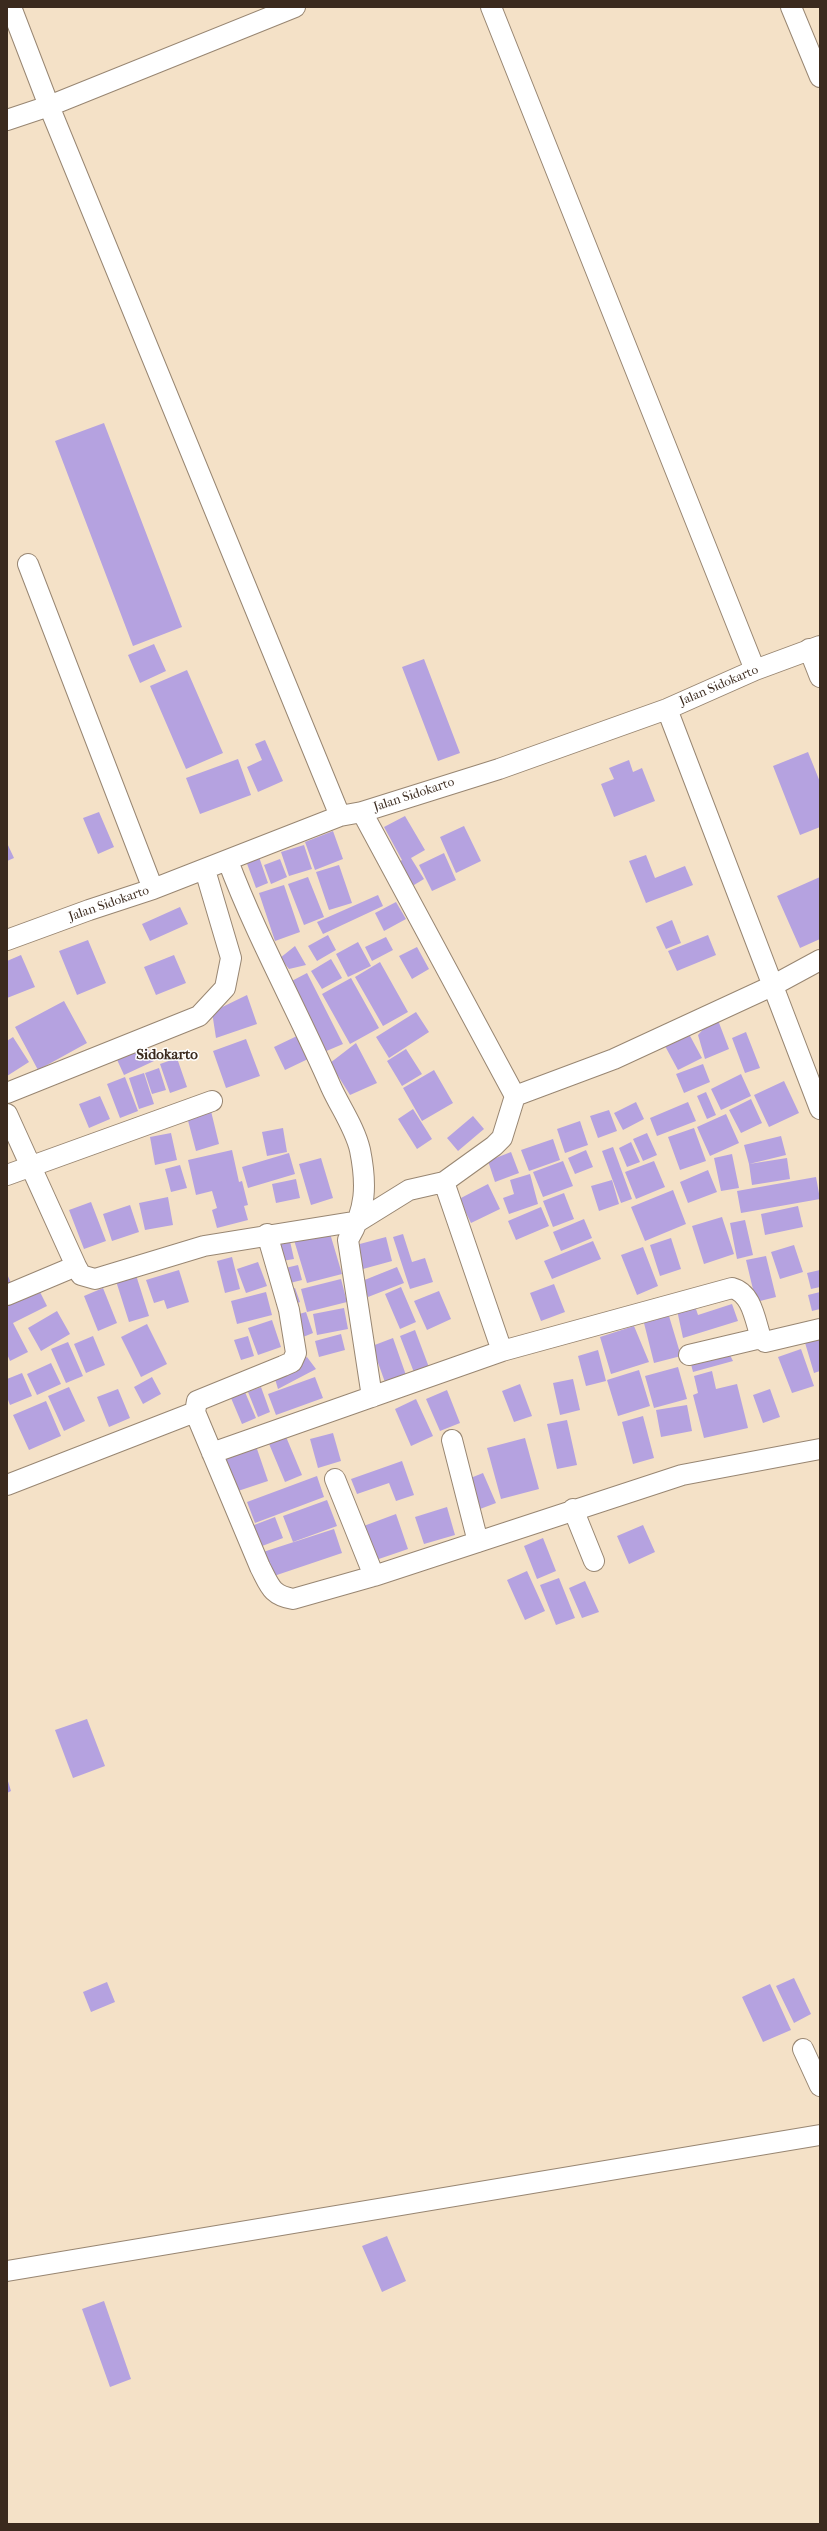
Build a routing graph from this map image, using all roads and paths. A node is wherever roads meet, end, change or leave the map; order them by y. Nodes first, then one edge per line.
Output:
1 (11, 7) edge
2 (295, 7) edge
3 (491, 7) edge
4 (791, 7) edge
5 (820, 77) edge
6 (49, 106) junction
7 (7, 120) edge
8 (28, 564) dead end
9 (814, 648) edge
10 (755, 670) junction
11 (820, 677) edge
12 (667, 708) junction
13 (362, 812) junction
14 (340, 816) junction
15 (228, 861) junction
16 (205, 870) junction
17 (153, 889) junction
18 (7, 940) edge
19 (820, 960) edge
20 (772, 986) junction
21 (7, 1093) edge
22 (515, 1096) junction
23 (818, 1097) edge
24 (212, 1101) dead end
25 (7, 1114) edge
26 (31, 1168) junction
27 (7, 1175) edge
28 (444, 1182) junction
29 (359, 1221) junction
30 (267, 1234) junction
31 (76, 1266) junction
32 (7, 1295) edge
33 (820, 1329) edge
34 (761, 1338) junction
35 (502, 1351) junction
36 (689, 1355) dead end
37 (372, 1397) junction
38 (195, 1412) junction
39 (452, 1440) dead end
40 (820, 1449) edge
41 (212, 1453) junction
42 (335, 1479) dead end
43 (7, 1485) edge
44 (573, 1509) junction
45 (478, 1542) junction
46 (594, 1561) dead end
47 (374, 1576) junction
48 (803, 2049) dead end
49 (820, 2086) edge
50 (820, 2135) edge
51 (7, 2271) edge

1 - 6 street
2 - 6 street
3 - 10 street
4 - 5 street
6 - 7 street
6 - 14 street
8 - 17 street
9 - 10 street, Jalan Sidokarto
9 - 11 street
10 - 12 street, Jalan Sidokarto
12 - 13 street, Jalan Sidokarto
12 - 20 street
13 - 14 street, Jalan Sidokarto
13 - 22 street
14 - 15 street, Jalan Sidokarto
15 - 16 street, Jalan Sidokarto
15 - 29 street
16 - 17 street, Jalan Sidokarto
16 - 21 street
17 - 18 street, Jalan Sidokarto
19 - 20 street
20 - 22 street
20 - 23 street
22 - 28 street
24 - 26 street
25 - 26 street
26 - 27 street
26 - 31 street
28 - 29 street
28 - 35 street
29 - 30 street
29 - 37 street
30 - 31 street
30 - 38 street
31 - 32 street
33 - 34 street
34 - 35 street
34 - 36 street
35 - 37 street
37 - 41 street
38 - 41 street
38 - 43 street
39 - 45 street
40 - 44 street
41 - 47 street
42 - 47 street
44 - 45 street
44 - 46 street
45 - 47 street
48 - 49 street
50 - 51 street

